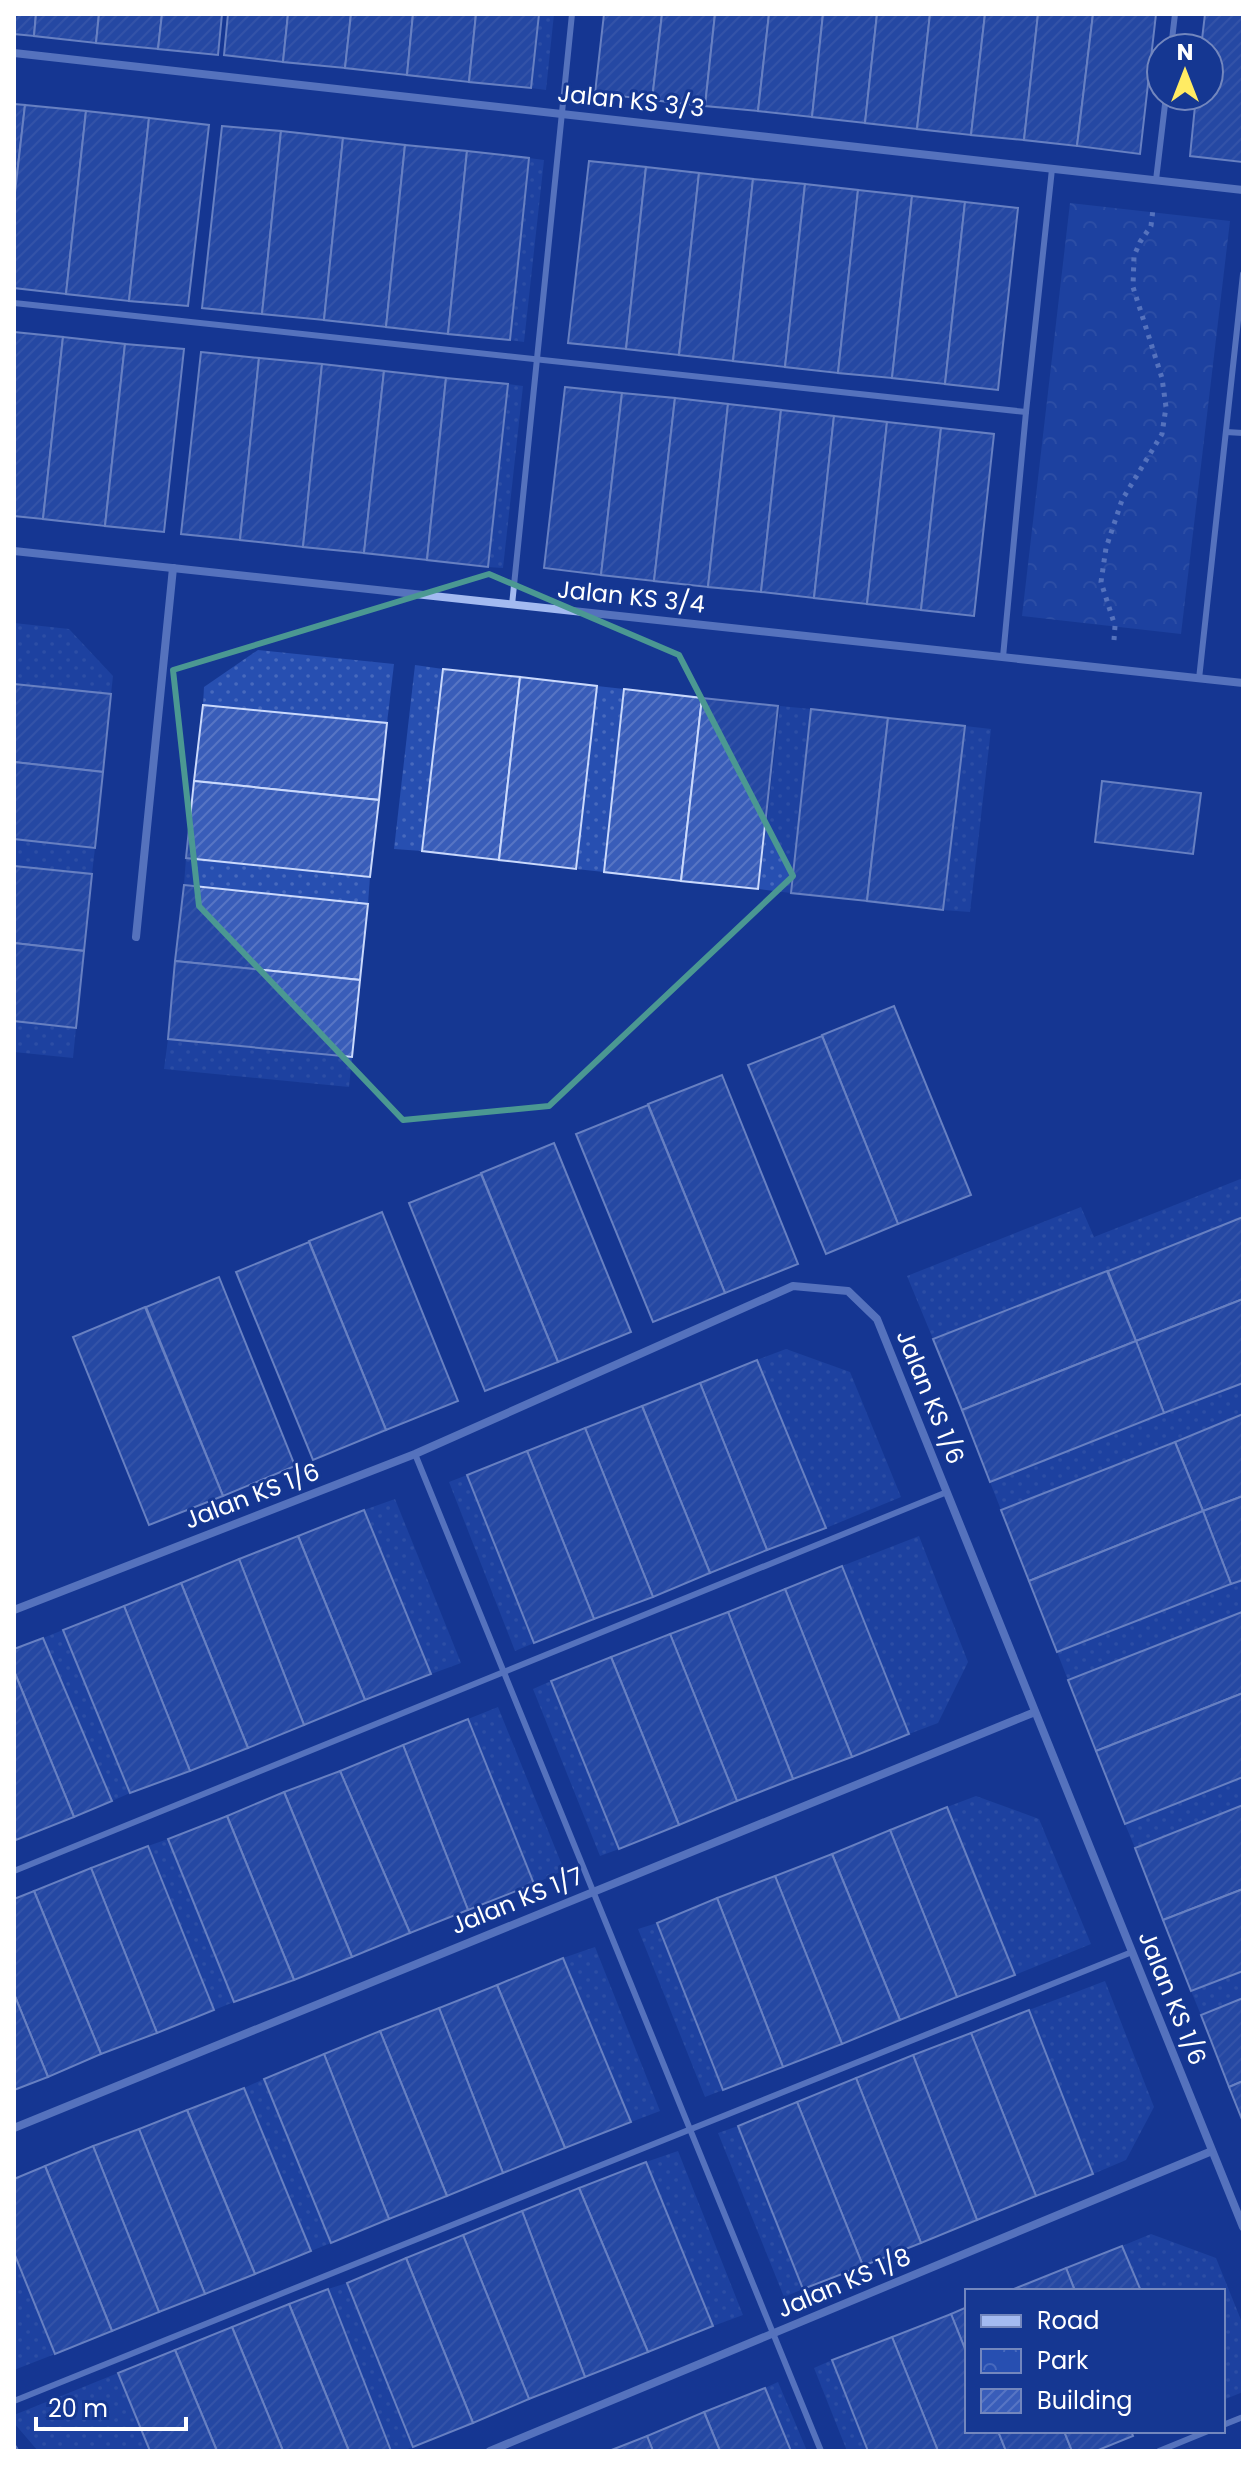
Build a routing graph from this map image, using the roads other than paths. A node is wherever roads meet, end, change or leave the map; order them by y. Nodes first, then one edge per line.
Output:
1 (572, 14) edge
2 (14, 53) edge
3 (1164, 112) edge
4 (563, 114) junction
5 (1052, 169) junction
6 (1156, 180) junction
7 (1243, 190) edge
8 (1243, 274) edge
9 (14, 303) edge
10 (535, 359) junction
11 (1026, 412) junction
12 (1226, 432) junction
13 (1243, 433) edge
14 (14, 551) edge
15 (173, 568) junction
16 (512, 605) junction
17 (1003, 657) junction
18 (1199, 679) junction
19 (1243, 683) edge
20 (136, 937) dead end
21 (415, 1454) junction
22 (947, 1492) junction
23 (14, 1610) edge
24 (504, 1672) junction
25 (1035, 1712) junction
26 (14, 1871) edge
27 (593, 1892) junction
28 (1132, 1952) junction
29 (14, 2128) edge
30 (691, 2130) junction
31 (1212, 2151) junction
32 (1243, 2227) edge
33 (773, 2334) junction
34 (14, 2401) edge
35 (1203, 2433) edge
36 (490, 2451) edge
37 (821, 2451) edge
38 (1159, 2451) edge

1 - 4 lane
2 - 4 street, Jalan KS 3/3
3 - 6 lane
4 - 5 street, Jalan KS 3/3
4 - 10 lane
5 - 6 street, Jalan KS 3/3
5 - 11 lane
6 - 7 street, Jalan KS 3/3
8 - 12 lane
9 - 10 lane
10 - 11 lane
10 - 16 lane
11 - 17 lane
12 - 13 lane
12 - 18 lane
14 - 15 street, Jalan KS 3/4
15 - 16 street, Jalan KS 3/4
15 - 20 street
16 - 17 street, Jalan KS 3/4
17 - 18 street, Jalan KS 3/4
18 - 19 street, Jalan KS 3/4
21 - 22 street, Jalan KS 1/6
21 - 23 street, Jalan KS 1/6
21 - 24 lane
22 - 24 lane
22 - 25 street, Jalan KS 1/6
24 - 26 lane
24 - 27 lane
25 - 27 street, Jalan KS 1/7
25 - 28 street, Jalan KS 1/6
27 - 29 street, Jalan KS 1/7
27 - 30 lane
28 - 30 lane
28 - 31 street, Jalan KS 1/6
30 - 33 lane
30 - 34 lane
31 - 32 street, Jalan KS 1/6
31 - 33 street, Jalan KS 1/8
33 - 36 street, Jalan KS 1/8
33 - 37 lane
35 - 38 lane

